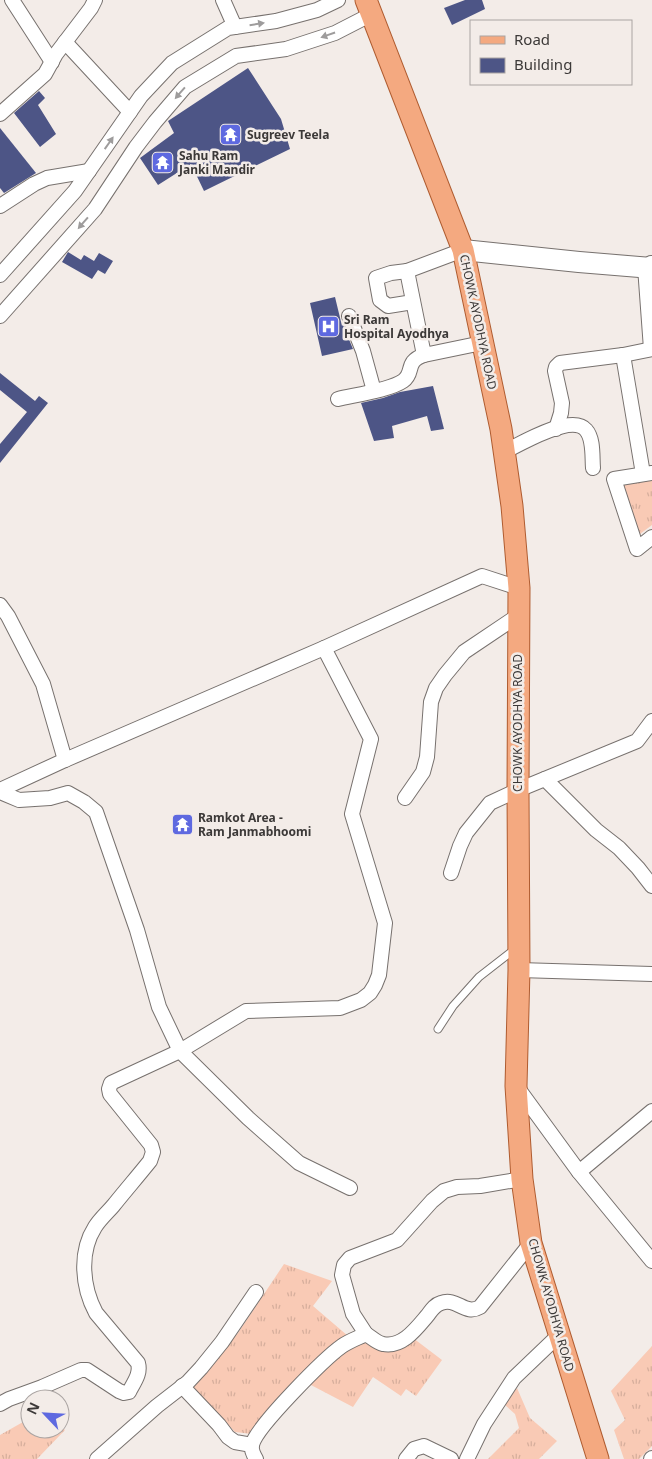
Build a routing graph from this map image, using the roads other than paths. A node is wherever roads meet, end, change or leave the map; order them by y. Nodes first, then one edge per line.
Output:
1 (12, 0) edge
2 (95, 0) edge
3 (223, 0) edge
4 (338, 0) edge
5 (373, 5) edge
6 (235, 27) junction
7 (65, 42) junction
8 (52, 62) junction
9 (130, 112) junction
10 (0, 114) edge
11 (89, 171) junction
12 (0, 206) edge
13 (468, 251) junction
14 (650, 266) edge
15 (407, 271) junction
16 (0, 275) edge
17 (413, 302) junction
18 (0, 316) edge
19 (350, 316) dead end
20 (482, 343) junction
21 (651, 349) edge
22 (424, 355) junction
23 (622, 355) junction
24 (374, 391) junction
25 (338, 399) dead end
26 (556, 429) junction
27 (510, 449) junction
28 (593, 468) dead end
29 (648, 473) edge
30 (652, 537) edge
31 (519, 588) junction
32 (0, 605) edge
33 (519, 615) junction
34 (324, 648) junction
35 (652, 721) edge
36 (65, 760) junction
37 (531, 784) junction
38 (0, 791) edge
39 (405, 798) dead end
40 (451, 873) dead end
41 (652, 886) edge
42 (519, 945) junction
43 (526, 970) junction
44 (652, 974) edge
45 (438, 1029) dead end
46 (180, 1051) junction
47 (520, 1091) junction
48 (652, 1112) edge
49 (579, 1172) junction
50 (522, 1178) junction
51 (350, 1188) dead end
52 (531, 1243) junction
53 (652, 1261) edge
54 (256, 1292) dead end
55 (366, 1334) junction
56 (559, 1335) junction
57 (182, 1386) junction
58 (0, 1404) edge
59 (252, 1444) junction
60 (97, 1459) edge
61 (256, 1459) edge
62 (406, 1459) edge
63 (451, 1459) edge
64 (467, 1459) edge
65 (598, 1459) edge
66 (610, 1459) edge

1 - 8 street
2 - 7 street
3 - 6 street
6 -> 4 street
5 - 13 main road, CHOWK AYODHYA ROAD
5 -> 18 street
6 - 9 street
7 - 8 street
7 - 9 street
8 - 10 street
11 -> 9 street
11 - 12 street
11 - 16 street
13 - 14 street
13 - 15 street
13 - 20 main road, CHOWK AYODHYA ROAD
13 - 27 main road
14 - 21 street
15 - 17 street
15 - 17 street
17 - 22 street
19 - 24 street
20 - 22 street
20 - 27 main road, CHOWK AYODHYA ROAD
21 - 23 street
22 - 24 street
23 - 26 street
23 - 29 street
24 - 25 street
26 - 27 street
26 - 28 street
27 - 31 main road, CHOWK AYODHYA ROAD
27 - 37 main road
29 - 30 street
31 - 33 main road, CHOWK AYODHYA ROAD
31 - 34 street
32 - 36 street
33 - 37 main road, CHOWK AYODHYA ROAD
33 - 39 street
34 - 36 street
34 - 46 street
35 - 37 street
36 - 38 street
37 - 40 street
37 - 41 street
37 - 42 main road, CHOWK AYODHYA ROAD
37 - 43 main road
38 - 46 street
42 - 43 main road, CHOWK AYODHYA ROAD
42 - 45 lane
43 - 44 street
43 - 47 main road, CHOWK AYODHYA ROAD
46 - 51 street
46 - 58 street
47 - 49 street
47 - 50 main road, CHOWK AYODHYA ROAD
47 - 66 main road
48 - 49 street
49 - 53 street
50 - 52 main road, CHOWK AYODHYA ROAD
50 - 55 street
52 - 55 street
52 - 56 main road, CHOWK AYODHYA ROAD
54 - 57 street
55 - 59 street
56 - 64 street
56 - 65 main road, CHOWK AYODHYA ROAD
57 - 59 street
57 - 60 street
59 - 61 street
62 - 63 street

